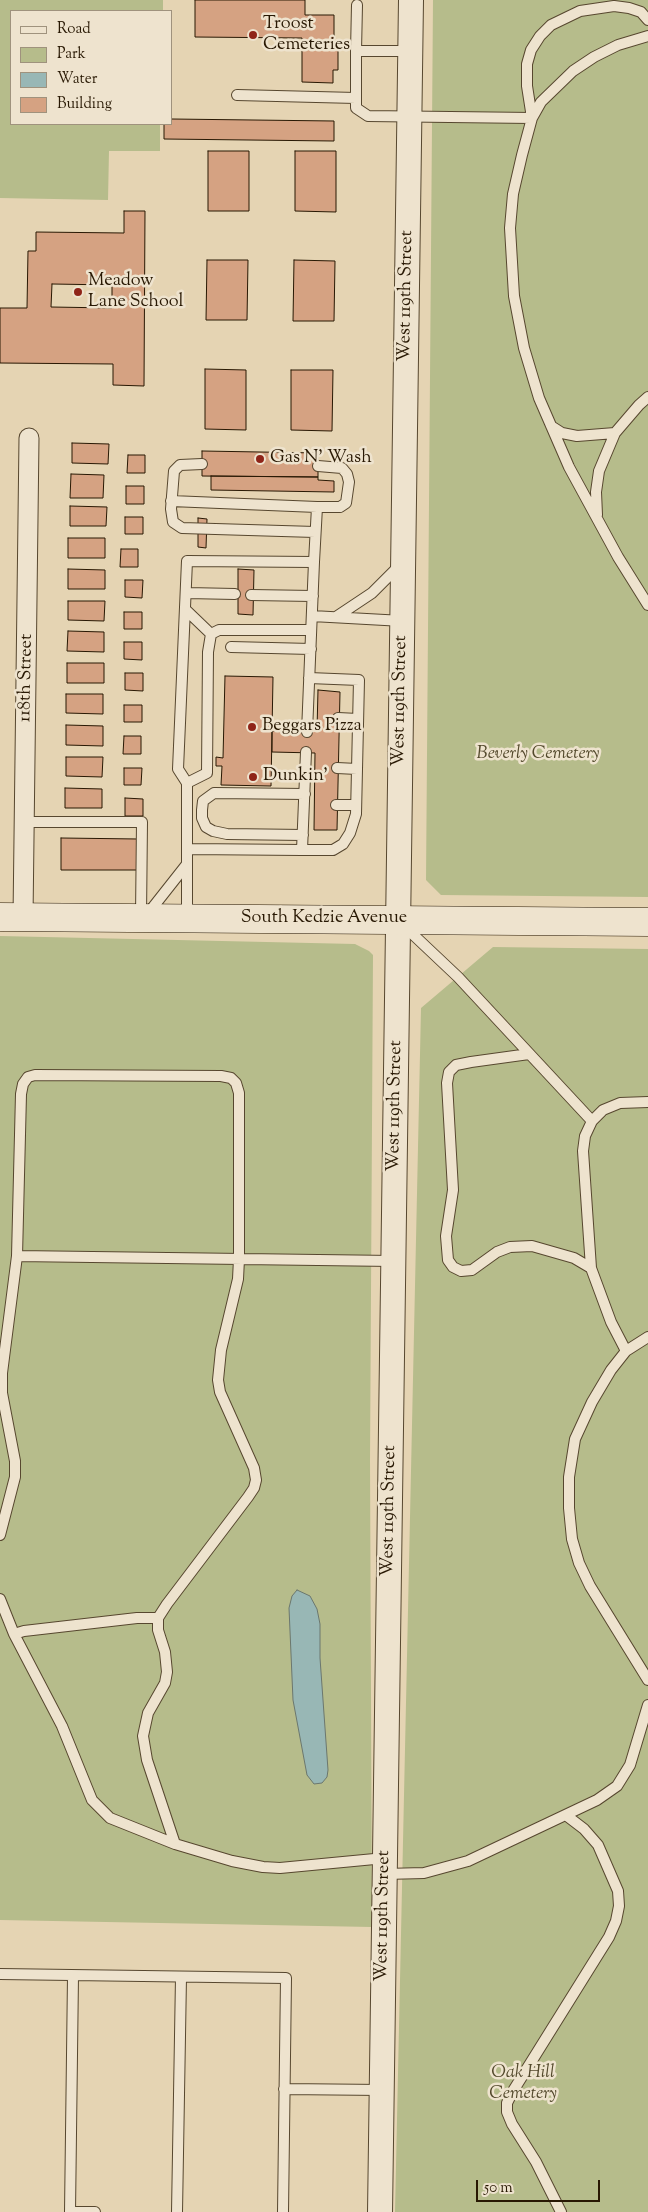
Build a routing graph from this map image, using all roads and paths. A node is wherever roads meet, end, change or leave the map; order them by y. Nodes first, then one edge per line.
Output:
1 (411, 0) edge
2 (357, 5) dead end
3 (648, 20) edge
4 (648, 36) edge
5 (356, 51) junction
6 (411, 51) junction
7 (236, 95) dead end
8 (356, 98) junction
9 (410, 116) junction
10 (532, 118) junction
11 (648, 397) edge
12 (551, 426) junction
13 (615, 433) junction
14 (30, 438) dead end
15 (202, 464) dead end
16 (318, 466) dead end
17 (172, 501) junction
18 (316, 507) junction
19 (597, 517) junction
20 (315, 532) junction
21 (404, 561) junction
22 (314, 562) junction
23 (187, 593) junction
24 (235, 594) dead end
25 (251, 595) dead end
26 (313, 596) junction
27 (648, 605) edge
28 (186, 610) junction
29 (312, 616) junction
30 (336, 617) junction
31 (403, 621) junction
32 (311, 630) junction
33 (211, 634) junction
34 (231, 647) dead end
35 (311, 649) junction
36 (309, 678) junction
37 (338, 718) dead end
38 (358, 719) junction
39 (307, 732) dead end
40 (306, 752) dead end
41 (338, 768) dead end
42 (357, 769) junction
43 (187, 783) junction
44 (307, 800) junction
45 (336, 805) dead end
46 (356, 806) junction
47 (25, 822) junction
48 (303, 835) junction
49 (188, 849) junction
50 (302, 850) junction
51 (187, 864) junction
52 (12, 917) edge
53 (143, 918) junction
54 (187, 918) junction
55 (398, 920) junction
56 (648, 922) edge
57 (529, 1054) junction
58 (648, 1102) edge
59 (592, 1121) junction
60 (17, 1256) junction
61 (239, 1259) junction
62 (393, 1261) junction
63 (591, 1268) junction
64 (648, 1337) edge
65 (626, 1351) junction
66 (0, 1534) edge
67 (0, 1599) edge
68 (158, 1618) junction
69 (14, 1634) junction
70 (648, 1680) edge
71 (648, 1705) edge
72 (567, 1816) junction
73 (176, 1844) junction
74 (385, 1866) junction
75 (0, 1974) edge
76 (73, 1976) junction
77 (181, 1977) junction
78 (284, 2089) junction
79 (382, 2090) junction
80 (95, 2212) edge
81 (177, 2212) edge
82 (283, 2212) edge
83 (380, 2212) edge
84 (561, 2212) edge

1 - 6 street, West 119th Street
2 - 5 lane
3 - 10 lane
4 - 10 lane
5 - 6 lane
5 - 8 lane
6 - 9 street, West 119th Street
7 - 8 lane
8 - 9 lane
9 - 10 lane
9 - 21 street, West 119th Street
10 - 12 lane
11 - 13 lane
12 - 13 lane
12 - 19 lane
13 - 19 lane
14 - 47 street, 118th Street
15 - 17 lane
16 - 18 lane
17 - 18 lane
17 - 20 lane
18 - 20 lane
19 - 27 lane
20 - 22 lane
21 - 30 lane
21 - 31 street, West 119th Street
22 - 23 lane
22 - 26 lane
23 - 24 lane
23 - 28 lane
25 - 26 lane
26 - 29 lane
28 - 33 lane
28 - 43 lane
29 - 30 lane
29 - 32 lane
30 - 31 lane
31 - 55 street, West 119th Street
32 - 33 lane
32 - 35 lane
33 - 43 lane
34 - 35 lane
35 - 36 lane
36 - 38 lane
36 - 39 lane
37 - 38 lane
38 - 42 lane
40 - 44 lane
41 - 42 lane
42 - 46 lane
43 - 49 lane
44 - 48 lane
44 - 48 lane
45 - 46 lane
46 - 50 lane
47 - 52 street, 118th Street
47 - 53 lane
48 - 50 lane
49 - 50 lane
49 - 51 lane
51 - 53 lane
51 - 54 lane
52 - 53 main road, South Kedzie Avenue
53 - 54 main road, South Kedzie Avenue
54 - 55 main road, South Kedzie Avenue
55 - 56 main road, South Kedzie Avenue
55 - 57 lane
55 - 62 street, West 119th Street
57 - 59 lane
57 - 63 lane
58 - 59 lane
59 - 63 lane
60 - 61 lane
60 - 61 lane
60 - 66 lane
61 - 62 lane
61 - 68 lane
62 - 74 street, West 119th Street
63 - 65 lane
64 - 65 lane
65 - 70 lane
67 - 69 lane
68 - 69 lane
68 - 73 lane
69 - 73 lane
71 - 72 lane
72 - 74 lane
72 - 84 lane
73 - 74 lane
74 - 79 street, West 119th Street
75 - 76 lane
76 - 77 lane
76 - 80 lane
77 - 78 lane
77 - 81 lane
78 - 79 lane
78 - 82 lane
79 - 83 street, West 119th Street

